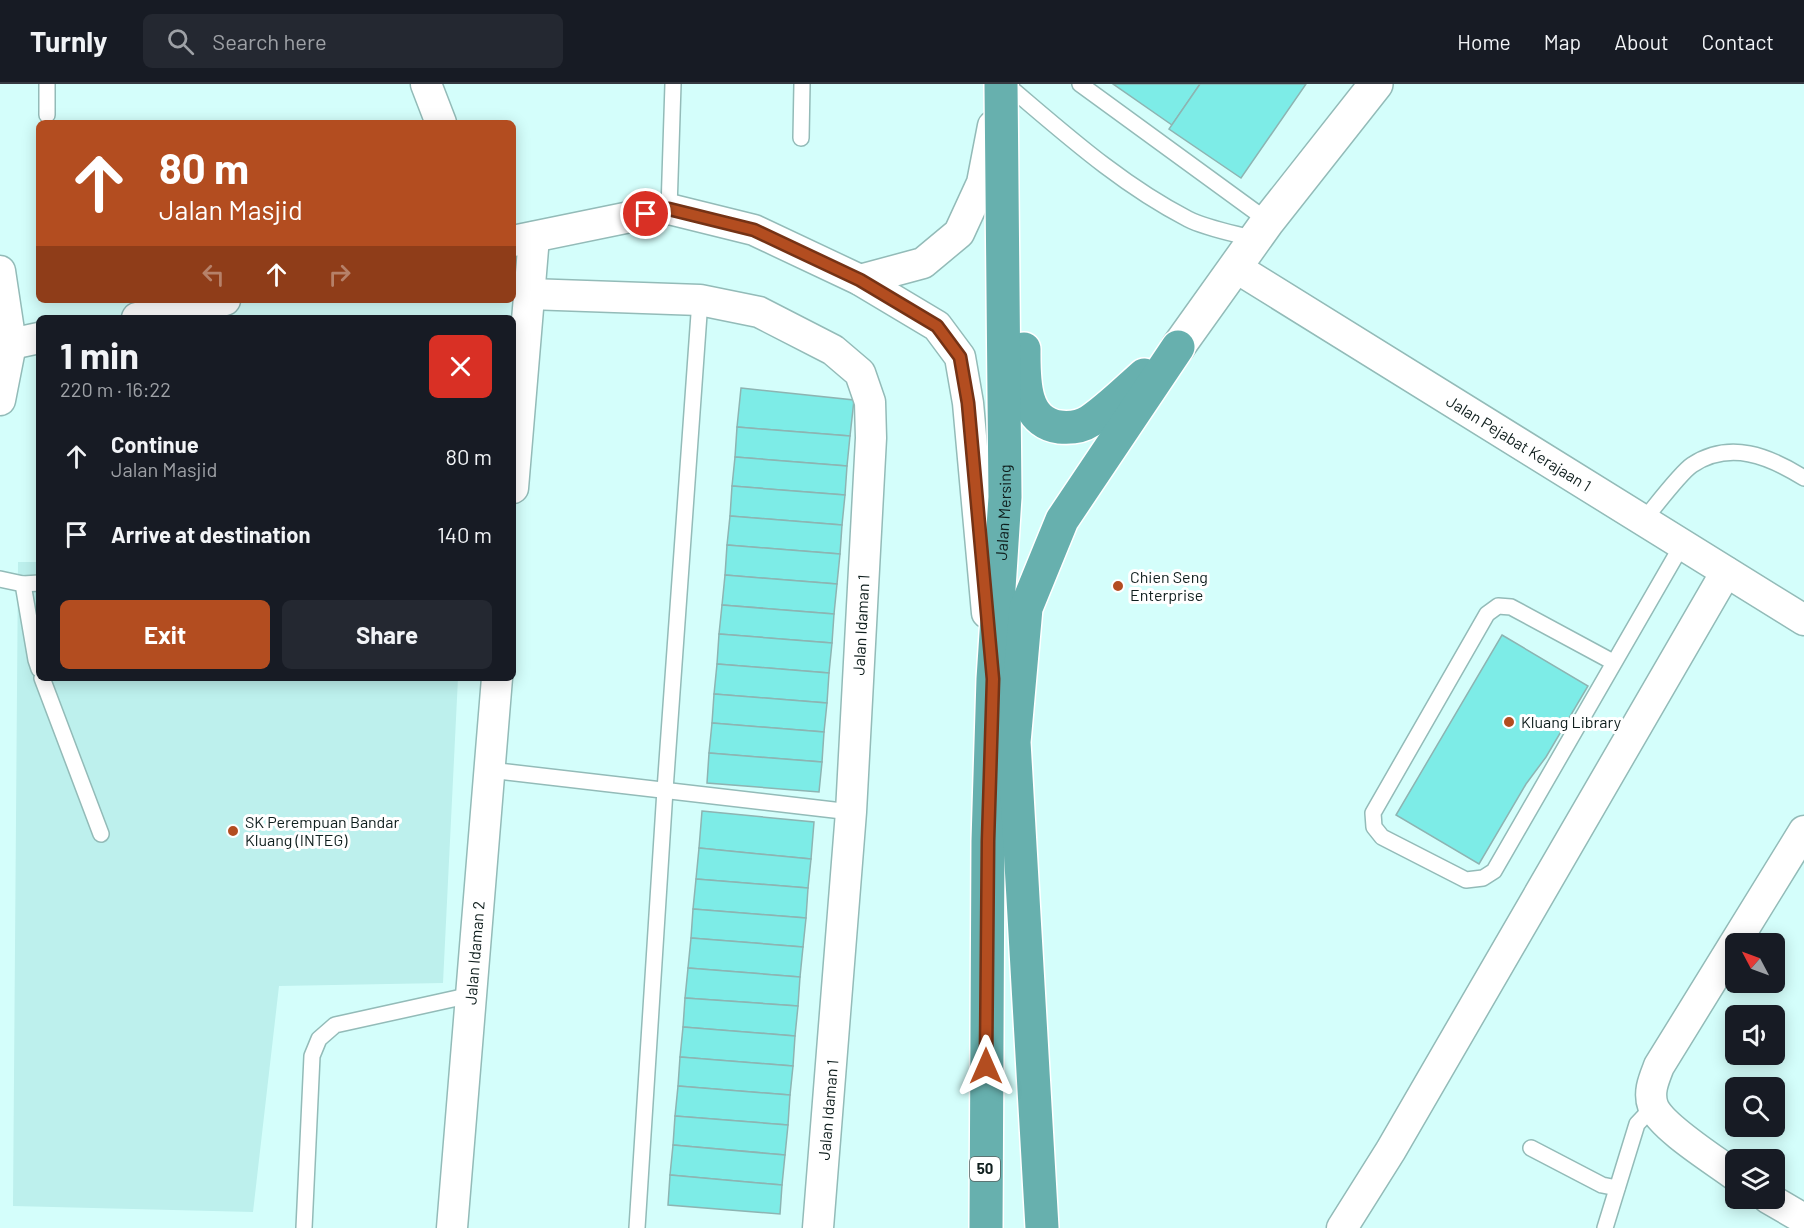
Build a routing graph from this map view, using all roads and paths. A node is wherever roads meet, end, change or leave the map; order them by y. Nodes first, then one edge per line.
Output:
1 (47, 84) edge
2 (426, 84) edge
3 (673, 84) edge
4 (802, 84) edge
5 (1000, 84) edge
6 (1006, 84) edge
7 (1080, 84) edge
8 (1376, 84) edge
9 (47, 115) dead end
10 (440, 120) edge
11 (1002, 132) junction
12 (801, 138) dead end
13 (669, 209) junction
14 (1261, 230) junction
15 (523, 239) edge
16 (1235, 267) junction
17 (0, 271) edge
18 (860, 280) junction
19 (529, 294) junction
20 (700, 300) junction
21 (210, 303) edge
22 (151, 315) edge
23 (25, 341) edge
24 (1178, 347) junction
25 (0, 400) edge
26 (516, 452) edge
27 (1804, 478) edge
28 (1643, 521) junction
29 (1682, 545) junction
30 (1726, 572) junction
31 (0, 579) edge
32 (36, 583) edge
33 (23, 584) junction
34 (1804, 620) edge
35 (36, 660) edge
36 (1613, 662) junction
37 (993, 679) junction
38 (43, 681) edge
39 (497, 681) edge
40 (490, 770) junction
41 (664, 790) junction
42 (851, 812) junction
43 (1804, 831) edge
44 (100, 834) dead end
45 (471, 995) junction
46 (1653, 1107) junction
47 (1531, 1148) dead end
48 (1725, 1168) edge
49 (1617, 1188) junction
50 (1785, 1208) edge
51 (1804, 1219) edge
52 (304, 1228) edge
53 (452, 1228) edge
54 (638, 1228) edge
55 (818, 1228) edge
56 (986, 1228) edge
57 (1042, 1228) edge
58 (1342, 1228) edge
59 (1605, 1228) edge

1 - 9 lane
2 - 10 street
3 - 13 lane
4 - 12 lane
5 - 11 highway, Jalan Mersing / 50
5 - 18 street
6 - 14 lane
7 - 14 lane
8 - 14 main road
11 - 24 highway
11 - 37 highway, Jalan Mersing / 50
13 - 15 street
13 - 18 street
14 - 16 main road
15 - 19 street
16 - 24 main road
16 - 28 street, Jalan Pejabat Kerajaan 1
17 - 23 street
18 - 37 street
19 - 20 street, Jalan Idaman 1
19 - 26 street
20 - 41 lane
20 - 42 street, Jalan Idaman 1
21 - 22 street
23 - 25 street
24 - 57 highway
27 - 28 lane
28 - 29 street, Jalan Pejabat Kerajaan 1
29 - 30 street, Jalan Pejabat Kerajaan 1
29 - 36 lane
30 - 34 street, Jalan Pejabat Kerajaan 1
30 - 58 street
31 - 33 lane
32 - 33 lane
33 - 35 lane
36 - 36 lane
37 - 56 highway, Jalan Mersing / 50
38 - 44 lane
39 - 40 street, Jalan Idaman 2
40 - 41 lane
40 - 45 street, Jalan Idaman 2
41 - 42 lane
41 - 54 lane
42 - 55 street, Jalan Idaman 1
43 - 46 street
45 - 52 lane
45 - 53 street, Jalan Idaman 2
46 - 48 street
46 - 49 lane
47 - 49 lane
49 - 59 lane
50 - 51 street

